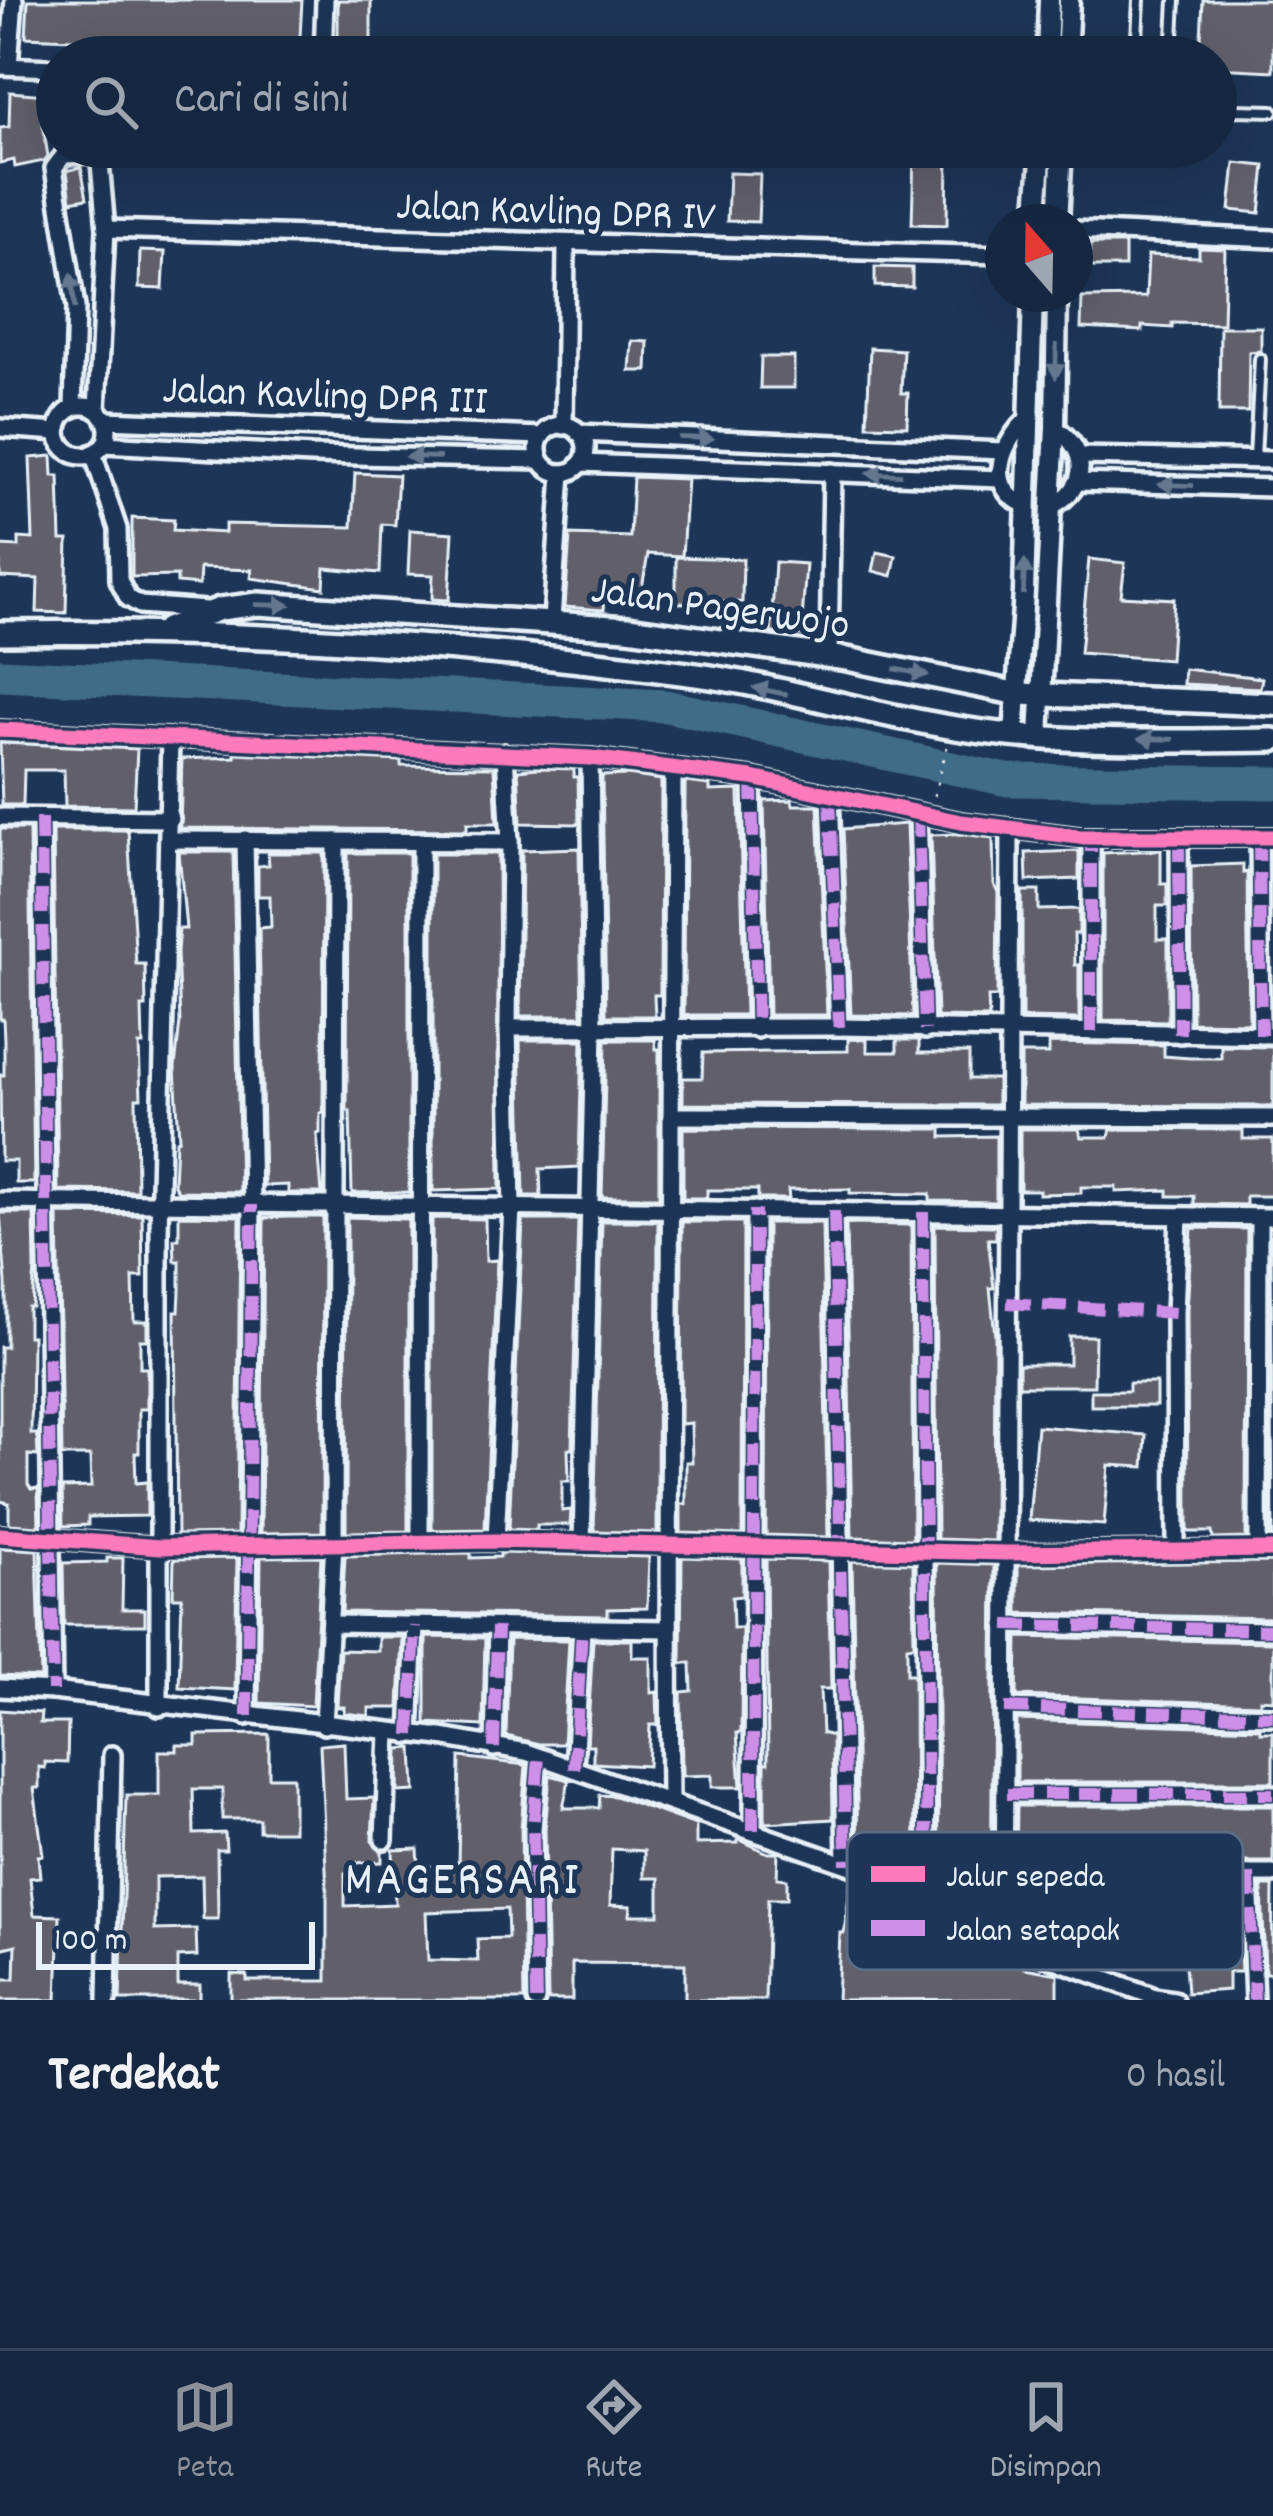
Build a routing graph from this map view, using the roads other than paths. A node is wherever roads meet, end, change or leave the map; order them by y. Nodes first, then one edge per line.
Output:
1 (14, 0) edge
2 (325, 0) edge
3 (1049, 0) edge
4 (1069, 0) edge
5 (1139, 0) edge
6 (1175, 0) edge
7 (324, 36) edge
8 (1048, 36) edge
9 (1067, 36) edge
10 (1137, 36) edge
11 (1173, 36) edge
12 (4, 66) edge
13 (36, 67) edge
14 (1237, 110) edge
15 (1273, 111) edge
16 (55, 168) edge
17 (99, 168) edge
18 (1040, 168) edge
19 (1061, 168) edge
20 (1037, 204) edge
21 (1059, 204) edge
22 (106, 229) junction
23 (1093, 231) edge
24 (1273, 239) edge
25 (566, 245) junction
26 (985, 255) edge
27 (1033, 312) edge
28 (1057, 312) edge
29 (1260, 359) dead end
30 (74, 408) junction
31 (101, 415) junction
32 (1030, 416) junction
33 (0, 428) edge
34 (1055, 428) junction
35 (572, 430) junction
36 (58, 432) junction
37 (542, 436) junction
38 (99, 448) junction
39 (1003, 452) junction
40 (1080, 455) junction
41 (540, 460) junction
42 (1255, 460) junction
43 (1273, 460) edge
44 (581, 464) junction
45 (832, 472) junction
46 (562, 473) junction
47 (1001, 479) junction
48 (1078, 482) junction
49 (1273, 488) edge
50 (1026, 505) junction
51 (1052, 506) junction
52 (340, 607) junction
53 (214, 610) junction
54 (552, 620) junction
55 (160, 631) junction
56 (0, 633) edge
57 (340, 641) junction
58 (829, 656) junction
59 (1029, 694) junction
60 (1273, 704) edge
61 (0, 730) edge
62 (1014, 735) junction
63 (1039, 737) junction
64 (170, 740) junction
65 (1273, 740) edge
66 (505, 753) junction
67 (590, 758) junction
68 (673, 768) junction
69 (752, 778) junction
70 (830, 795) junction
71 (918, 813) junction
72 (0, 817) edge
73 (40, 818) junction
74 (171, 819) junction
75 (1010, 828) junction
76 (1091, 837) junction
77 (1179, 837) junction
78 (1266, 837) edge
79 (245, 839) junction
80 (170, 840) junction
81 (336, 841) junction
82 (422, 841) junction
83 (509, 842) junction
84 (508, 1028) junction
85 (838, 1028) junction
86 (594, 1029) junction
87 (757, 1029) junction
88 (672, 1030) junction
89 (925, 1030) junction
90 (1008, 1030) junction
91 (1091, 1032) junction
92 (1180, 1034) junction
93 (1267, 1035) edge
94 (1008, 1114) junction
95 (671, 1116) junction
96 (1273, 1118) edge
97 (0, 1201) edge
98 (160, 1202) junction
99 (44, 1203) junction
100 (336, 1204) junction
101 (252, 1205) junction
102 (421, 1205) junction
103 (512, 1207) junction
104 (587, 1208) junction
105 (673, 1209) junction
106 (754, 1210) junction
107 (833, 1211) junction
108 (923, 1212) junction
109 (1009, 1214) junction
110 (1179, 1216) junction
111 (1266, 1217) edge
112 (0, 1535) edge
113 (52, 1539) junction
114 (496, 1540) junction
115 (420, 1542) junction
116 (334, 1543) junction
117 (249, 1544) junction
118 (582, 1544) junction
119 (160, 1547) junction
120 (667, 1547) junction
121 (840, 1547) junction
122 (756, 1549) junction
123 (925, 1549) junction
124 (1265, 1550) edge
125 (1176, 1551) junction
126 (1006, 1553) junction
127 (332, 1624) junction
128 (1005, 1625) junction
129 (416, 1626) junction
130 (497, 1627) junction
131 (582, 1628) junction
132 (668, 1629) junction
133 (1273, 1630) edge
134 (0, 1688) edge
135 (53, 1691) junction
136 (159, 1706) junction
137 (1005, 1708) junction
138 (247, 1716) junction
139 (1273, 1716) edge
140 (324, 1725) junction
141 (388, 1732) junction
142 (410, 1735) junction
143 (494, 1748) junction
144 (112, 1756) dead end
145 (539, 1757) junction
146 (574, 1769) junction
147 (1006, 1794) junction
148 (1273, 1794) edge
149 (670, 1802) junction
150 (753, 1830) junction
151 (927, 1832) edge
152 (1006, 1832) edge
153 (384, 1840) dead end
154 (846, 1864) joint
155 (1243, 1874) edge
156 (1249, 1874) junction
157 (1273, 1874) edge
158 (1081, 1970) edge
159 (107, 2000) edge
160 (536, 2000) edge
161 (1174, 2000) edge
162 (1254, 2000) edge

1 - 12 street
2 - 7 street
3 - 8 street
4 - 9 street
5 - 10 lane
6 - 11 lane
12 - 13 street
14 - 15 lane
30 -> 16 street
17 -> 22 street
18 - 20 street
19 - 21 street
22 - 25 street, Jalan Kavling DPR IV
22 - 31 street
23 - 24 street
25 - 26 street, Jalan Kavling DPR IV
25 - 35 street
27 - 32 street
28 -> 34 street
29 - 42 lane
30 - 31 street
30 - 36 street
31 - 37 street, Jalan Kavling DPR III
31 - 38 street
32 - 39 street
32 - 50 street
33 - 36 street
34 - 40 street
34 - 51 street
35 - 37 street
35 -> 39 street
35 - 44 street
36 - 38 street
37 - 41 street
41 -> 38 street, Jalan Kavling DPR III
38 - 53 street
39 - 47 street
40 - 42 street
40 - 48 street
41 - 46 street
42 - 43 street
44 - 45 street
44 - 46 street
47 -> 45 street
45 - 58 street
46 - 54 street
47 - 50 street
49 -> 48 street
48 - 51 street
59 -> 50 street
51 - 59 street
53 -> 52 main road, Jalan Pagerwojo
52 - 54 main road, Jalan Pagerwojo
52 - 57 main road
53 - 55 main road, Jalan Pagerwojo
54 - 58 main road, Jalan Pagerwojo
55 - 56 main road, Jalan Pagerwojo
55 - 57 main road, Jalan Pagerwojo
62 -> 57 main road, Jalan Pagerwojo
58 -> 59 main road, Jalan Pagerwojo
59 - 60 main road, Jalan Pagerwojo
59 - 62 street
59 - 63 street
61 - 64 street
62 - 63 main road, Jalan Pagerwojo
65 -> 63 main road, Jalan Pagerwojo
64 - 66 street
64 - 74 street
66 - 67 street
66 - 83 street
67 - 68 street
67 - 86 street
68 - 69 street
68 - 88 street
69 - 70 street
69 - 87 street
70 - 71 street
70 - 85 street
71 - 75 street
71 - 89 street
72 - 73 street
73 - 74 street
73 - 99 street
74 - 80 street
75 - 76 street
75 - 90 street
76 - 77 street
76 - 91 street
77 - 78 street
77 - 92 street
78 - 93 street
79 - 80 street
79 - 81 street
79 - 101 street
80 - 98 street
81 - 82 street
81 - 100 street
82 - 83 street
82 - 102 street
83 - 84 street
84 - 86 street
84 - 103 street
85 - 87 street
85 - 89 street
86 - 88 street
86 - 104 street
87 - 88 street
88 - 95 street
89 - 90 street
90 - 91 street
90 - 94 street
91 - 92 street
92 - 93 street
94 - 95 street
94 - 96 street
94 - 109 street
95 - 105 street
97 - 99 street
98 - 99 street
98 - 101 street
98 - 119 street
99 - 113 street
100 - 101 street
100 - 102 street
100 - 116 street
101 - 117 street
102 - 103 street
102 - 115 street
103 - 104 street
103 - 114 street
104 - 105 street
104 - 118 street
105 - 106 street
105 - 120 street
106 - 107 street
106 - 122 street
107 - 108 street
107 - 121 street
108 - 109 street
108 - 123 street
109 - 110 street
109 - 126 street
110 - 111 street
110 - 125 street
111 - 124 street
112 - 113 street
113 - 119 street
113 - 135 street
114 - 115 street
114 - 118 street
115 - 116 street
116 - 117 street
116 - 127 street
117 - 119 street
117 - 138 street
118 - 120 street
119 - 136 street
120 - 122 street
120 - 132 street
121 - 122 street
121 - 123 street
121 - 154 street
122 - 150 street
123 - 126 street
123 - 151 street
124 - 125 street
125 - 126 street
126 - 128 street
127 - 129 street
127 - 140 street
128 - 133 street
128 - 137 street
129 - 130 street
129 - 142 street
130 - 131 street
130 - 143 street
131 - 132 street
131 - 146 street
132 - 149 street
134 - 135 street
135 - 136 street
136 - 138 street
137 - 139 street
137 - 147 street
138 - 140 street
140 - 141 street
141 - 142 street
141 - 153 street
142 - 143 street
143 - 145 street
144 - 159 street
145 - 146 street
145 - 160 street
146 - 149 street
147 - 148 street
147 - 152 street
149 - 150 street
150 - 154 street
155 - 156 street
156 - 157 street
156 - 162 street
158 - 161 street

